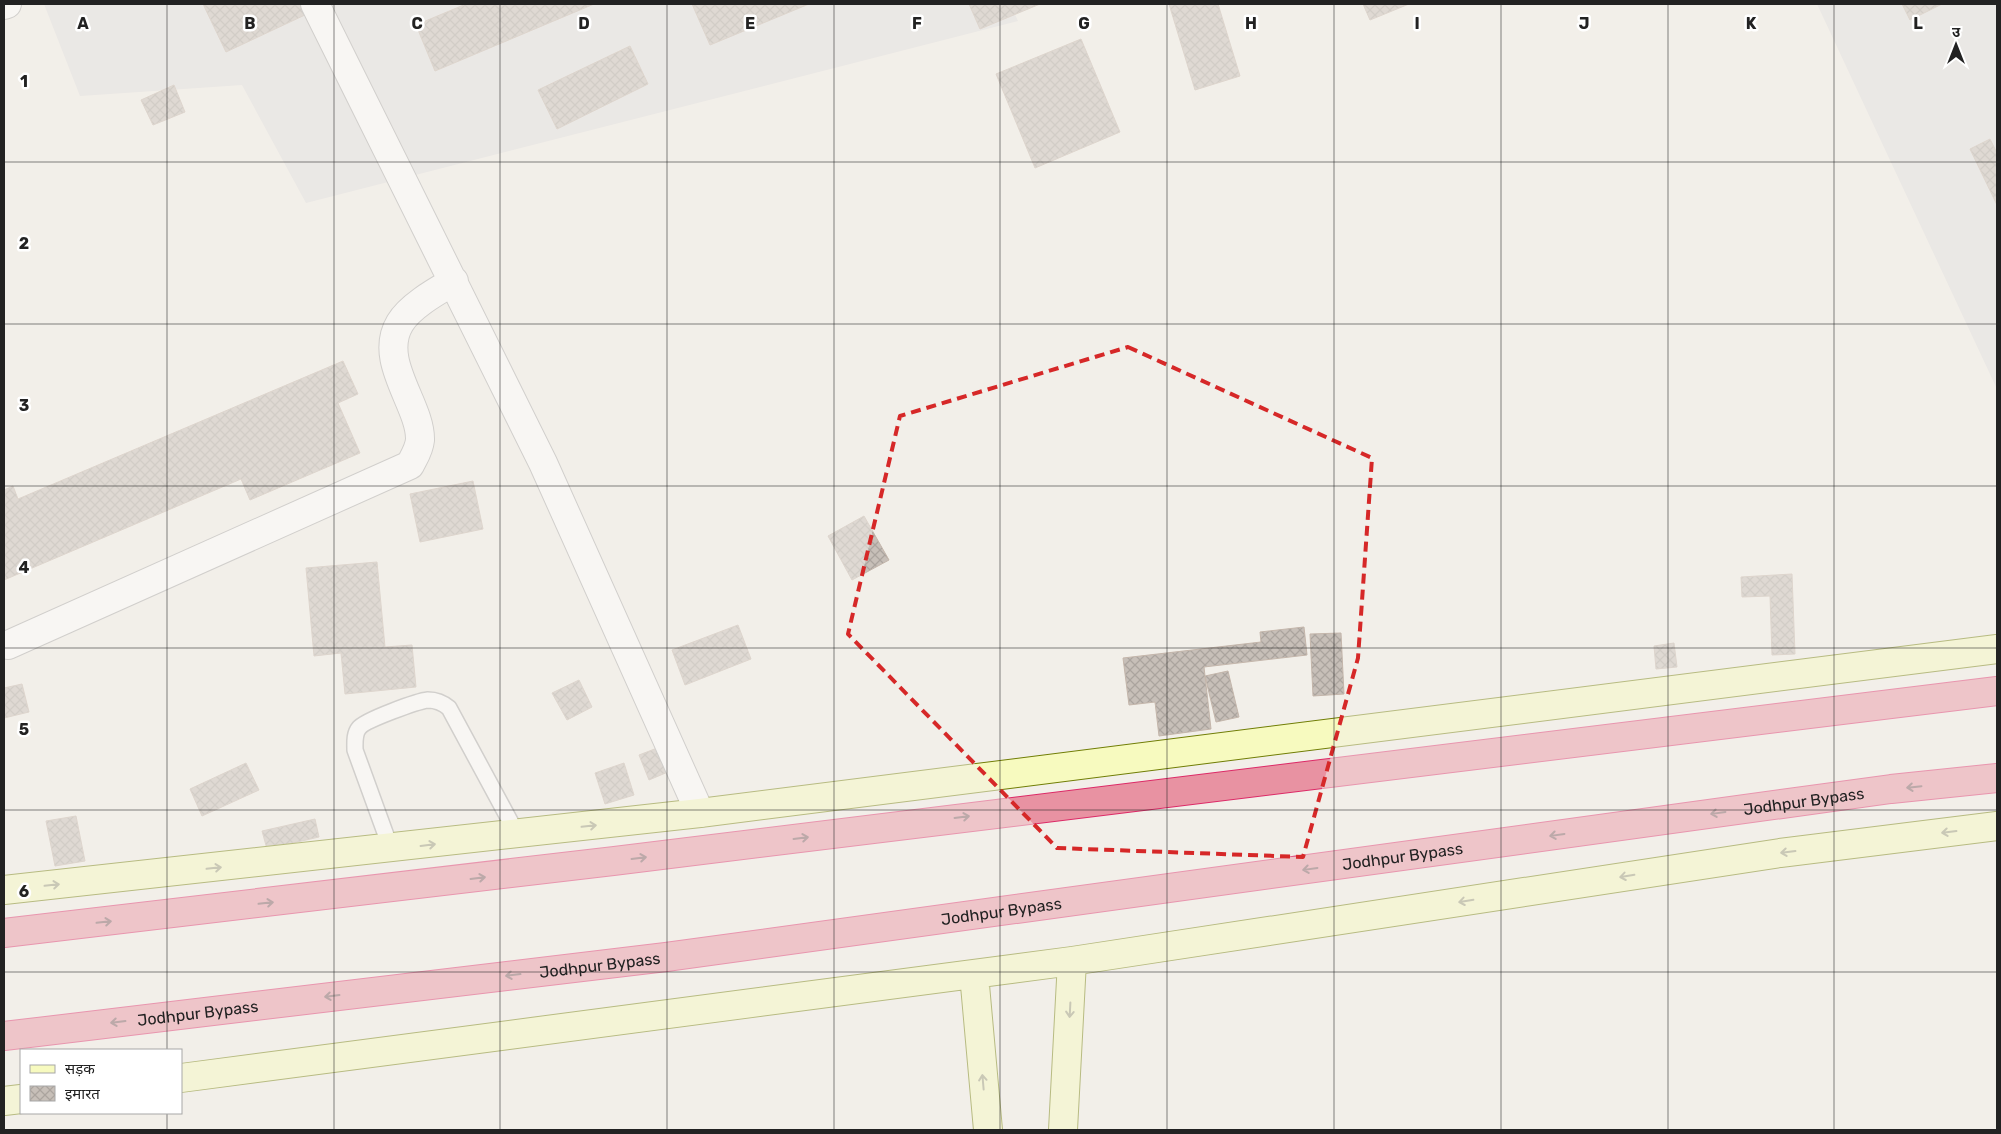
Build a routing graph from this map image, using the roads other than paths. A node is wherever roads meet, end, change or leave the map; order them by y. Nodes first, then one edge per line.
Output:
1 (315, 4) edge
2 (454, 281) junction
3 (8, 644) dead end
4 (1997, 649) edge
5 (1997, 691) edge
6 (1997, 778) edge
7 (700, 813) junction
8 (1997, 826) edge
9 (517, 834) junction
10 (391, 849) junction
11 (4, 890) edge
12 (4, 933) edge
13 (1072, 961) junction
14 (974, 974) junction
15 (4, 1036) edge
16 (182, 1078) edge
17 (20, 1099) edge
18 (4, 1101) edge
19 (988, 1130) edge
20 (1063, 1130) edge

1 - 2 street
2 - 3 street
2 - 7 street
4 - 7 street
12 -> 5 highway
6 -> 15 highway, Jodhpur Bypass
9 -> 7 street
8 -> 13 street
10 -> 9 street
9 - 10 lane
11 -> 10 street
13 - 14 street
13 -> 20 street
14 - 16 street
19 -> 14 street
17 - 18 street

